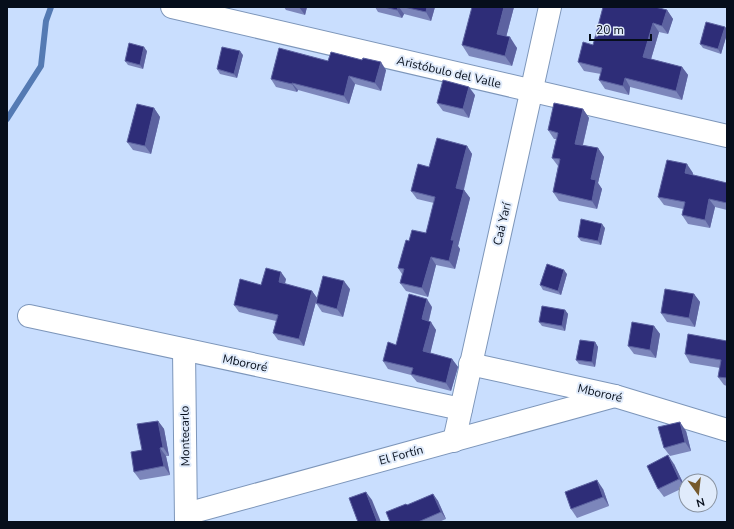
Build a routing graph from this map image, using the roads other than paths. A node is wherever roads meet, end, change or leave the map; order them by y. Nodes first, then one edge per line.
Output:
1 (172, 7) edge
2 (550, 7) edge
3 (532, 91) junction
4 (727, 136) edge
5 (29, 316) dead end
6 (184, 350) junction
7 (470, 364) junction
8 (615, 396) junction
9 (460, 409) junction
10 (727, 430) edge
11 (454, 441) junction
12 (186, 518) edge

1 - 3 street, Aristóbulo del Valle
2 - 3 street, Caá Yarí
3 - 4 street, Aristóbulo del Valle
3 - 7 street, Caá Yarí
5 - 6 street, Mbororé
6 - 9 street, Mbororé
6 - 12 street, Montecarlo
7 - 8 street, Mbororé
7 - 9 street, Caá Yarí
8 - 10 street, Mbororé
8 - 11 street, El Fortín
9 - 11 street, Caá Yarí
11 - 12 street, El Fortín

